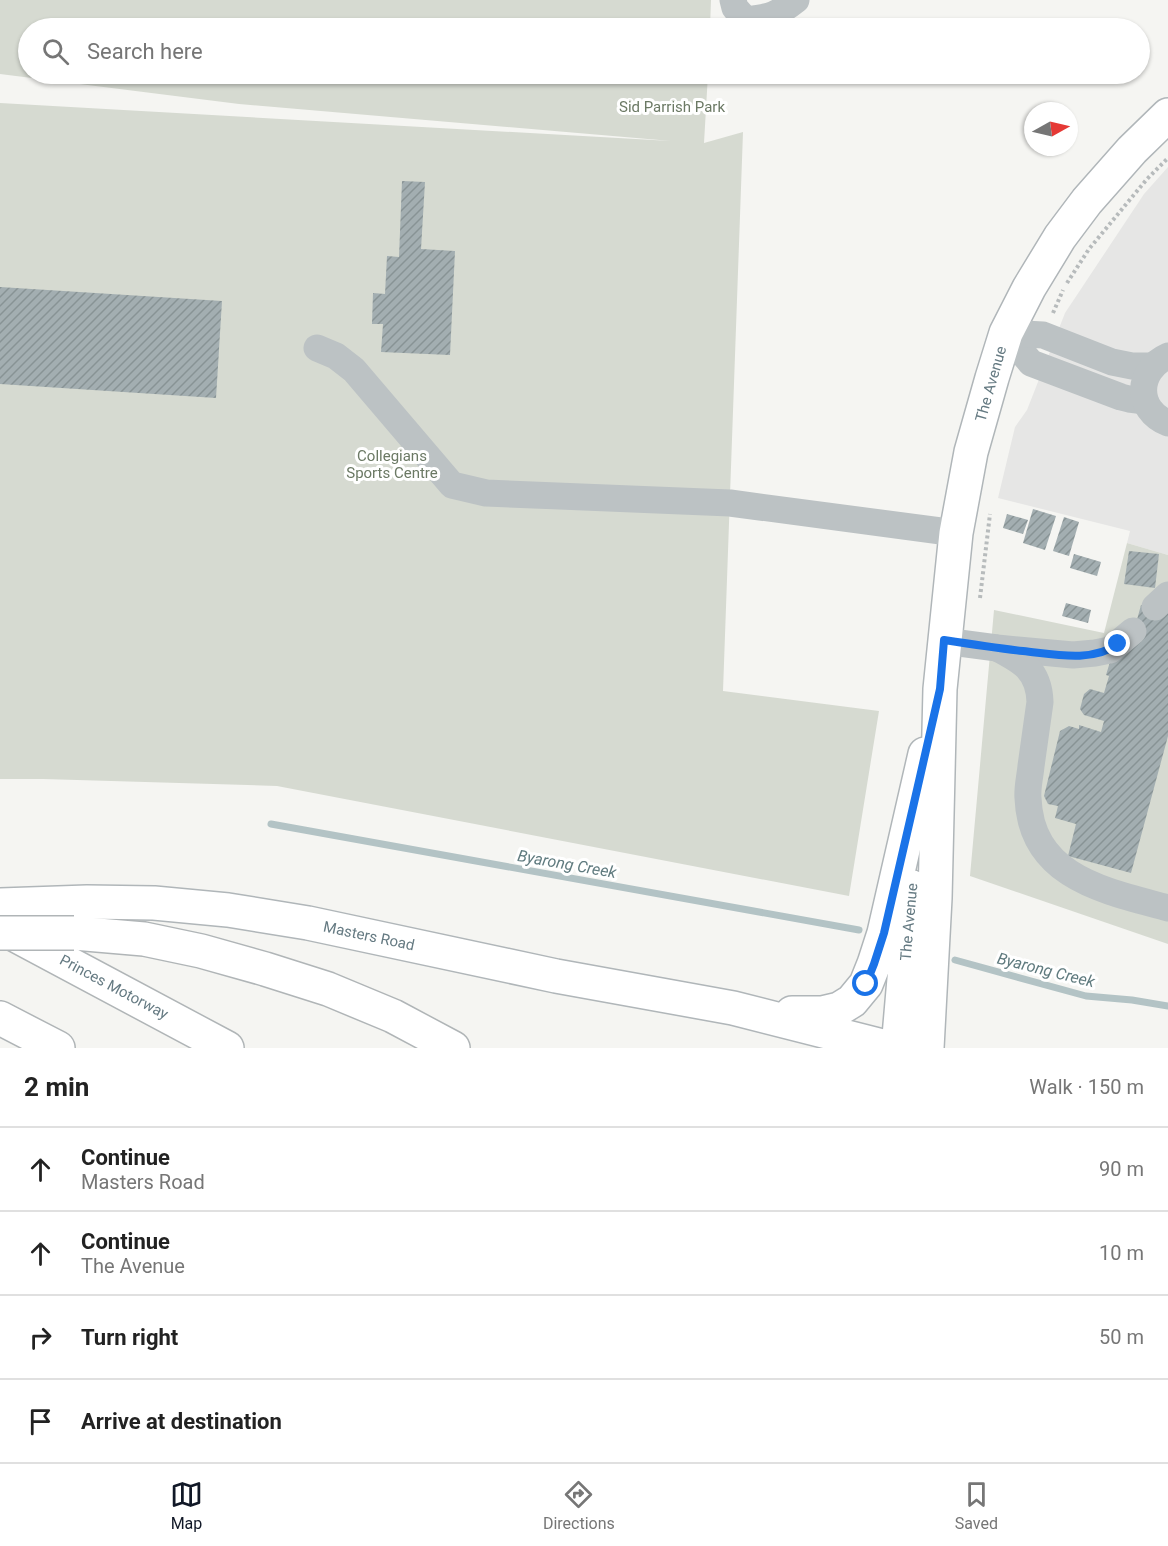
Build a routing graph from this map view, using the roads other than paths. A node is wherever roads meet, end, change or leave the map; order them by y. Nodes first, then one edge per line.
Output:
1 (796, 0) edge
2 (740, 10) edge
3 (1164, 120) edge
4 (1006, 333) junction
5 (317, 348) dead end
6 (1160, 361) edge
7 (1145, 400) junction
8 (1168, 423) edge
9 (957, 533) junction
10 (1133, 631) dead end
11 (944, 640) junction
12 (997, 648) junction
13 (940, 689) junction
14 (1168, 908) edge
15 (6, 912) edge
16 (0, 933) edge
17 (733, 1008) junction
18 (0, 1018) edge
19 (57, 1048) edge
20 (227, 1048) edge
21 (453, 1048) edge
22 (890, 1048) edge
23 (898, 1048) edge
24 (927, 1048) edge

1 - 2 street
3 - 4 main road, The Avenue
4 - 6 street
4 - 7 street
4 - 9 main road, The Avenue
5 - 9 street
6 - 7 street
7 - 8 street
9 - 11 main road, The Avenue
10 - 12 street
11 - 12 street
11 - 13 main road, The Avenue
12 - 14 street
13 - 17 main road, Masters Road
13 - 23 main road, The Avenue
13 - 24 main road, The Avenue
15 - 17 main road, Masters Road
15 - 20 main road, Princes Motorway
16 - 21 main road, bridge
17 - 22 main road, Masters Road
18 - 19 main road

